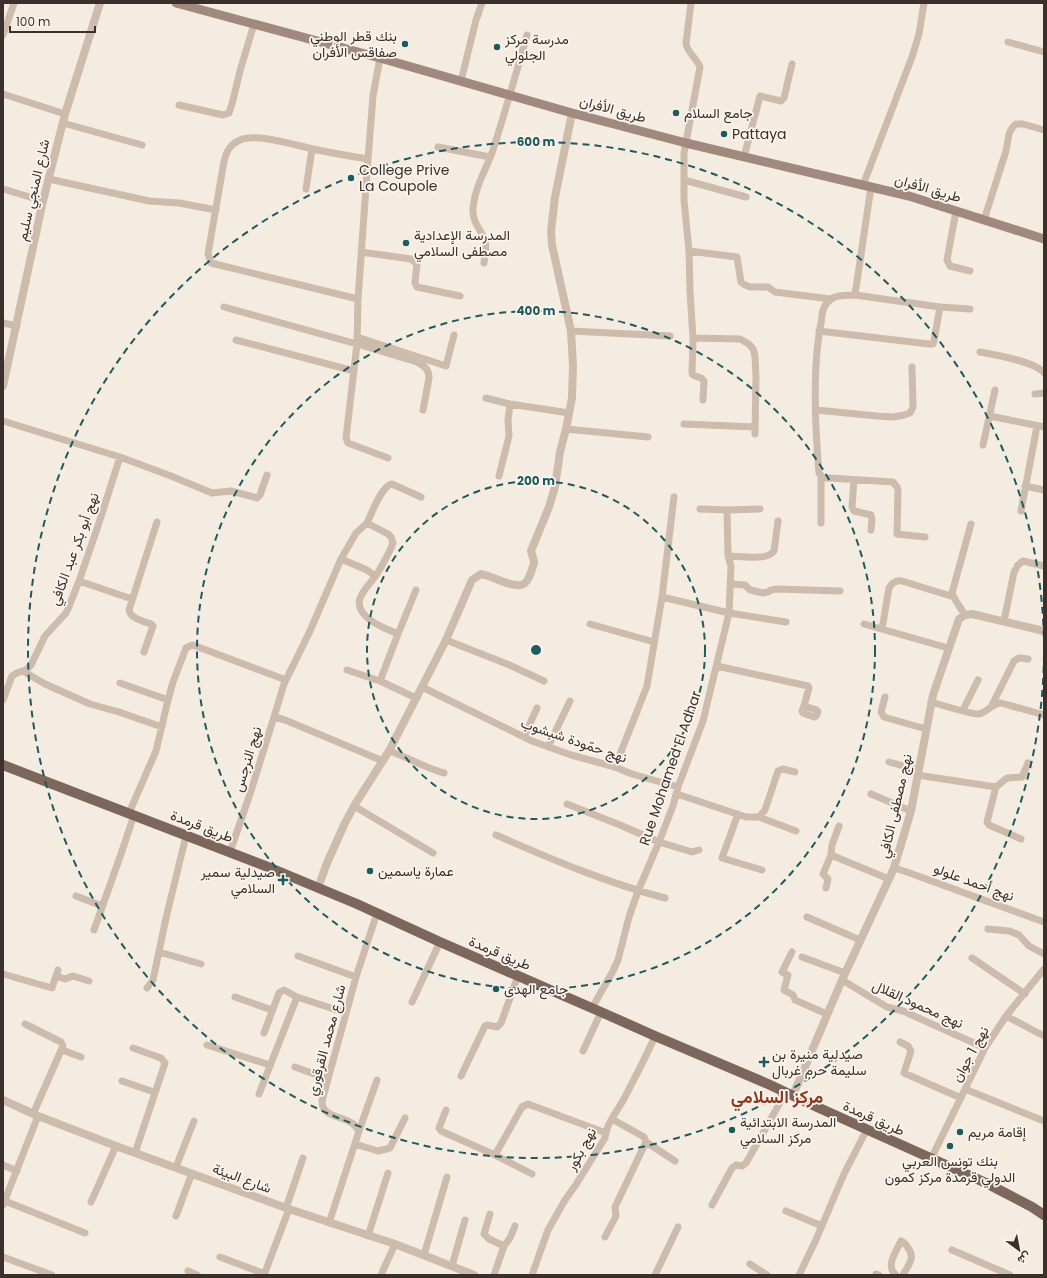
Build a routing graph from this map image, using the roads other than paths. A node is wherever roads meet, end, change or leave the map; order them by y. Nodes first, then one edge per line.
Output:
1 (14, 3) edge
2 (100, 3) edge
3 (176, 3) edge
4 (482, 3) edge
5 (691, 3) edge
6 (924, 3) edge
7 (254, 24) junction
8 (3, 35) edge
9 (527, 35) dead end
10 (1008, 42) dead end
11 (1044, 52) edge
12 (380, 58) junction
13 (792, 64) dead end
14 (462, 81) junction
15 (3, 94) edge
16 (510, 96) junction
17 (179, 105) dead end
18 (572, 113) junction
19 (65, 114) junction
20 (63, 122) junction
21 (1044, 130) edge
22 (686, 143) junction
23 (142, 145) dead end
24 (438, 147) dead end
25 (312, 149) junction
26 (490, 157) junction
27 (744, 157) junction
28 (368, 159) junction
29 (49, 179) junction
30 (684, 180) junction
31 (867, 186) junction
32 (306, 189) dead end
33 (3, 190) edge
34 (746, 196) dead end
35 (43, 201) junction
36 (216, 210) junction
37 (956, 211) junction
38 (984, 220) junction
39 (1044, 240) edge
40 (690, 251) junction
41 (361, 252) junction
42 (484, 263) dead end
43 (970, 271) dead end
44 (855, 295) junction
45 (460, 296) dead end
46 (358, 299) junction
47 (830, 299) junction
48 (224, 307) dead end
49 (940, 307) junction
50 (970, 309) dead end
51 (3, 323) edge
52 (17, 326) junction
53 (571, 331) junction
54 (819, 331) junction
55 (454, 335) dead end
56 (670, 336) dead end
57 (693, 338) junction
58 (236, 340) dead end
59 (357, 340) junction
60 (980, 352) dead end
61 (912, 366) dead end
62 (354, 370) junction
63 (1044, 373) edge
64 (3, 386) edge
65 (995, 390) dead end
66 (1044, 393) edge
67 (1035, 394) dead end
68 (486, 398) dead end
69 (703, 400) dead end
70 (510, 404) junction
71 (423, 410) dead end
72 (816, 410) junction
73 (569, 413) junction
74 (990, 416) junction
75 (3, 421) edge
76 (684, 424) dead end
77 (1040, 426) edge
78 (566, 429) junction
79 (648, 437) dead end
80 (983, 445) dead end
81 (120, 457) junction
82 (388, 458) dead end
83 (267, 475) dead end
84 (499, 476) dead end
85 (821, 476) junction
86 (854, 480) junction
87 (1025, 486) junction
88 (1044, 490) edge
89 (421, 497) dead end
90 (674, 497) dead end
91 (700, 509) dead end
92 (760, 509) dead end
93 (728, 510) junction
94 (1021, 511) dead end
95 (778, 520) dead end
96 (157, 522) dead end
97 (367, 523) junction
98 (821, 523) dead end
99 (971, 524) dead end
100 (871, 530) dead end
101 (925, 537) dead end
102 (728, 556) junction
103 (341, 559) junction
104 (1044, 566) edge
105 (375, 576) junction
106 (79, 581) junction
107 (731, 584) junction
108 (416, 590) dead end
109 (840, 591) dead end
110 (662, 597) junction
111 (954, 597) junction
112 (132, 599) junction
113 (729, 613) junction
114 (965, 615) junction
115 (1004, 621) junction
116 (786, 622) dead end
117 (590, 624) dead end
118 (864, 624) dead end
119 (882, 629) junction
120 (1044, 631) edge
121 (398, 634) junction
122 (446, 640) junction
123 (654, 642) junction
124 (948, 648) junction
125 (144, 652) dead end
126 (1028, 659) dead end
127 (717, 666) junction
128 (347, 670) dead end
129 (23, 671) junction
130 (286, 680) junction
131 (978, 680) dead end
132 (380, 681) junction
133 (544, 681) dead end
134 (6, 682) edge
135 (120, 683) dead end
136 (422, 687) junction
137 (416, 698) junction
138 (885, 698) dead end
139 (3, 700) edge
140 (168, 700) junction
141 (570, 701) dead end
142 (931, 702) junction
143 (804, 706) dead end
144 (991, 707) junction
145 (537, 708) dead end
146 (963, 710) junction
147 (1044, 715) edge
148 (274, 717) junction
149 (162, 727) junction
150 (926, 729) junction
151 (524, 737) junction
152 (548, 746) junction
153 (389, 751) junction
154 (383, 762) junction
155 (888, 762) dead end
156 (1028, 763) dead end
157 (3, 765) edge
158 (615, 767) junction
159 (795, 772) dead end
160 (918, 772) junction
161 (444, 773) dead end
162 (996, 787) junction
163 (678, 791) junction
164 (871, 794) dead end
165 (566, 804) dead end
166 (354, 806) junction
167 (911, 811) junction
168 (131, 814) junction
169 (738, 814) junction
170 (759, 817) junction
171 (839, 826) dead end
172 (796, 831) dead end
173 (496, 835) dead end
174 (186, 836) junction
175 (1021, 839) dead end
176 (660, 842) junction
177 (699, 850) dead end
178 (230, 852) junction
179 (433, 853) dead end
180 (831, 854) junction
181 (894, 868) junction
182 (762, 870) dead end
183 (889, 879) junction
184 (318, 888) junction
185 (826, 888) dead end
186 (638, 891) junction
187 (76, 896) dead end
188 (665, 898) dead end
189 (102, 906) junction
190 (377, 913) junction
191 (807, 917) dead end
192 (1044, 922) edge
193 (988, 929) dead end
194 (94, 930) dead end
195 (860, 940) junction
196 (440, 942) junction
197 (159, 952) junction
198 (792, 952) dead end
199 (1044, 954) edge
200 (298, 956) dead end
201 (802, 957) dead end
202 (972, 958) dead end
203 (201, 964) dead end
204 (3, 974) edge
205 (1043, 974) edge
206 (518, 976) junction
207 (844, 976) junction
208 (356, 977) junction
209 (89, 981) dead end
210 (147, 988) dead end
211 (1025, 994) junction
212 (235, 997) dead end
213 (297, 997) junction
214 (412, 1002) dead end
215 (272, 1010) junction
216 (597, 1010) junction
217 (346, 1013) junction
218 (827, 1014) junction
219 (1006, 1016) junction
220 (25, 1024) dead end
221 (264, 1033) dead end
222 (655, 1036) junction
223 (1044, 1036) edge
224 (900, 1042) dead end
225 (207, 1045) dead end
226 (133, 1048) dead end
227 (985, 1048) junction
228 (62, 1050) junction
229 (583, 1051) dead end
230 (81, 1057) dead end
231 (270, 1065) junction
232 (295, 1067) dead end
233 (461, 1076) dead end
234 (328, 1079) junction
235 (377, 1080) dead end
236 (122, 1081) dead end
237 (965, 1089) junction
238 (154, 1092) junction
239 (789, 1093) junction
240 (259, 1094) dead end
241 (961, 1098) junction
242 (3, 1100) edge
243 (446, 1110) dead end
244 (35, 1115) junction
245 (405, 1118) dead end
246 (612, 1119) junction
247 (194, 1121) dead end
248 (1044, 1121) edge
249 (867, 1129) junction
250 (359, 1131) junction
251 (606, 1133) junction
252 (646, 1142) junction
253 (355, 1144) junction
254 (116, 1146) junction
255 (135, 1153) junction
256 (495, 1156) junction
257 (303, 1158) dead end
258 (931, 1159) junction
259 (675, 1161) dead end
260 (3, 1165) edge
261 (176, 1167) junction
262 (17, 1171) junction
263 (192, 1173) junction
264 (388, 1173) dead end
265 (532, 1174) dead end
266 (448, 1176) dead end
267 (91, 1202) dead end
268 (4, 1203) edge
269 (712, 1205) dead end
270 (287, 1208) junction
271 (786, 1211) dead end
272 (490, 1214) dead end
273 (1044, 1215) edge
274 (176, 1216) dead end
275 (466, 1220) dead end
276 (329, 1223) junction
277 (515, 1226) dead end
278 (822, 1226) junction
279 (678, 1227) dead end
280 (85, 1233) dead end
281 (368, 1236) junction
282 (605, 1237) dead end
283 (396, 1244) junction
284 (504, 1246) junction
285 (952, 1250) dead end
286 (424, 1255) junction
287 (3, 1257) edge
288 (220, 1257) dead end
289 (750, 1264) dead end
290 (452, 1266) junction
291 (188, 1271) dead end
292 (52, 1275) edge
293 (197, 1275) edge
294 (264, 1275) edge
295 (382, 1275) edge
296 (474, 1275) edge
297 (494, 1275) edge
298 (532, 1275) edge
299 (655, 1275) edge
300 (767, 1275) edge
301 (799, 1275) edge
302 (896, 1275) edge
303 (903, 1275) edge
304 (1010, 1275) edge

1 - 8 street
2 - 19 street, شارع المنجي سليم
3 - 7 main road, طريق الأفران
4 - 14 street
5 - 22 street
6 - 31 street
7 - 12 main road, طريق الأفران
7 - 17 street
9 - 16 street
10 - 11 street
12 - 14 main road, طريق الأفران
12 - 28 street
13 - 27 street
14 - 16 main road, طريق الأفران
15 - 19 street
16 - 18 main road, طريق الأفران
16 - 26 street
18 - 22 main road, طريق الأفران
18 - 53 street
19 - 20 street, شارع المنجي سليم
20 - 23 street
20 - 29 street, شارع المنجي سليم
21 - 38 street
22 - 27 main road, طريق الأفران
22 - 30 street
24 - 26 street
25 - 28 street
25 - 32 street
25 - 36 street
26 - 42 street
27 - 31 main road, طريق الأفران
28 - 41 street
29 - 35 street, شارع المنجي سليم
29 - 36 street
30 - 34 street
30 - 40 street
31 - 37 main road, طريق الأفران
31 - 44 street
33 - 35 street
35 - 52 street, شارع المنجي سليم
36 - 46 street
37 - 38 main road, طريق الأفران
37 - 43 street
38 - 39 main road, طريق الأفران
40 - 47 street
40 - 57 street
41 - 45 street
41 - 46 street
44 - 47 street
44 - 49 street
46 - 59 street
47 - 54 street
48 - 59 street
49 - 50 street
49 - 54 street
51 - 52 street
52 - 64 street, شارع المنجي سليم
53 - 56 street
53 - 73 street
54 - 72 street
55 - 59 street
57 - 69 street
57 - 76 street
58 - 62 street
59 - 62 street
59 - 71 street
60 - 63 street
61 - 72 street
62 - 82 street
65 - 74 street
66 - 67 street
68 - 70 street
70 - 73 street
70 - 84 street
72 - 85 street
73 - 78 street
74 - 77 street
74 - 80 street
75 - 81 street
77 - 87 street
78 - 79 street
78 - 122 street
81 - 83 street
81 - 106 street, نهج أبو بكر عبد الكافي
85 - 86 street
85 - 98 street
86 - 100 street
86 - 101 street
87 - 88 street
87 - 94 street
89 - 97 street
90 - 110 street
91 - 93 street
92 - 93 street
93 - 102 street, Rue Mohamed El Adhar
95 - 102 street
96 - 112 street
97 - 103 street
97 - 105 street
99 - 111 street
102 - 107 street, Rue Mohamed El Adhar
103 - 105 street
103 - 130 street
104 - 115 street
105 - 121 street
106 - 112 street
106 - 129 street, نهج أبو بكر عبد الكافي
107 - 109 street
107 - 113 street, Rue Mohamed El Adhar
108 - 121 street
110 - 113 street
110 - 123 street
111 - 114 street
111 - 119 street
112 - 125 street
113 - 116 street
113 - 127 street, Rue Mohamed El Adhar
114 - 115 street
114 - 124 street, نهج مصطفى الكافي
115 - 120 street
117 - 123 street
118 - 119 street
119 - 124 street
121 - 132 street
122 - 133 street
122 - 136 street
123 - 158 street
124 - 142 street, نهج مصطفى الكافي
126 - 144 street
127 - 143 street
127 - 163 street, Rue Mohamed El Adhar
128 - 132 street
129 - 134 street, نهج أبو بكر عبد الكافي
129 - 149 street
130 - 140 street
130 - 148 street
131 - 146 street
132 - 137 street
134 - 139 street, نهج أبو بكر عبد الكافي
135 - 140 street
136 - 137 street
136 - 151 street, نهج حمّودة شبشوب
137 - 153 street
138 - 150 street
140 - 149 street
141 - 152 street
142 - 146 street
142 - 150 street, نهج مصطفى الكافي
144 - 146 street
144 - 147 street
145 - 151 street
148 - 154 street, نهج النرجس
148 - 178 street, نهج النرجس
149 - 168 street
150 - 160 street, نهج مصطفى الكافي
151 - 152 street, نهج حمّودة شبشوب
152 - 158 street, نهج حمّودة شبشوب
153 - 154 street
153 - 161 street
154 - 166 street
155 - 160 street
156 - 162 street
157 - 168 main road, طريق قرمدة
158 - 163 street, نهج حمّودة شبشوب
159 - 170 street
160 - 162 street
160 - 167 street, نهج مصطفى الكافي
162 - 175 street
163 - 169 street, نهج حمّودة شبشوب
163 - 176 street, Rue Mohamed El Adhar
164 - 167 street
165 - 176 street
166 - 179 street
166 - 184 street
167 - 181 street, نهج مصطفى الكافي
168 - 174 main road, طريق قرمدة
168 - 189 street
169 - 170 street, نهج حمّودة شبشوب
169 - 182 street
170 - 172 street, نهج حمّودة شبشوب
171 - 180 street
173 - 186 street
174 - 178 main road, طريق قرمدة
174 - 197 street
176 - 177 street
176 - 186 street, Rue Mohamed El Adhar
178 - 184 main road, طريق قرمدة
180 - 183 street
180 - 185 street
181 - 183 street, نهج مصطفى الكافي
181 - 192 street, نهج أحمد علولو
183 - 195 street, نهج مصطفى الكافي
184 - 190 main road, طريق قرمدة
186 - 188 street
186 - 216 street, Rue Mohamed El Adhar
187 - 189 street
189 - 194 street
190 - 196 main road, طريق قرمدة
190 - 208 street, شارع محمد القرقوري
191 - 195 street
193 - 199 street
195 - 207 street, نهج مصطفى الكافي
196 - 206 main road, طريق قرمدة
196 - 214 street
197 - 203 street
197 - 210 street
198 - 218 street
200 - 208 street
201 - 207 street, نهج محمود القلال
202 - 211 street
204 - 209 street
205 - 211 street, نهج 1 جوان
206 - 216 main road, طريق قرمدة
206 - 233 street
207 - 218 street, نهج مصطفى الكافي
207 - 227 street, نهج محمود القلال
208 - 217 street, شارع محمد القرقوري
211 - 219 street, نهج 1 جوان
212 - 215 street
213 - 215 street
213 - 217 street
213 - 231 street
215 - 221 street
216 - 222 main road, طريق قرمدة
216 - 229 street, Rue Mohamed El Adhar
217 - 234 street, شارع محمد القرقوري
218 - 239 street, نهج مصطفى الكافي
219 - 223 street
219 - 227 street, نهج 1 جوان
220 - 228 street
222 - 239 main road, طريق قرمدة
222 - 246 street, نهج بكور
224 - 241 street
225 - 231 street
226 - 238 street
227 - 237 street, نهج 1 جوان
228 - 230 street
228 - 244 street
231 - 240 street
232 - 234 street
234 - 250 street, شارع محمد القرقوري
235 - 250 street
236 - 238 street
237 - 241 street, نهج 1 جوان
237 - 248 street
238 - 255 street
239 - 249 main road, طريق قرمدة
239 - 269 street
241 - 258 street, نهج 1 جوان
242 - 244 street, شارع البيئة
243 - 256 street
244 - 254 street, شارع البيئة
244 - 262 street
245 - 253 street
246 - 251 street, نهج بكور
246 - 252 street
247 - 261 street
249 - 258 main road, طريق قرمدة
249 - 278 street
250 - 253 street
251 - 256 street
251 - 298 street, نهج بكور
252 - 259 street
252 - 282 street
253 - 276 street
254 - 255 street, شارع البيئة
254 - 267 street
255 - 261 street, شارع البيئة
256 - 265 street
257 - 270 street
258 - 273 main road, طريق قرمدة
260 - 262 street
261 - 263 street, شارع البيئة
262 - 268 street
263 - 270 street, شارع البيئة
263 - 274 street
264 - 281 street
266 - 286 street
268 - 280 street
270 - 276 street, شارع البيئة
270 - 294 street
271 - 278 street
272 - 284 street
275 - 290 street
276 - 281 street, شارع البيئة
277 - 284 street
278 - 301 street
279 - 299 street
281 - 283 street, شارع البيئة
283 - 286 street, شارع البيئة
283 - 295 street
284 - 297 street
285 - 304 street
286 - 290 street, شارع البيئة
287 - 292 street
288 - 294 street
289 - 300 street
290 - 296 street, شارع البيئة
291 - 293 street
302 - 303 street

